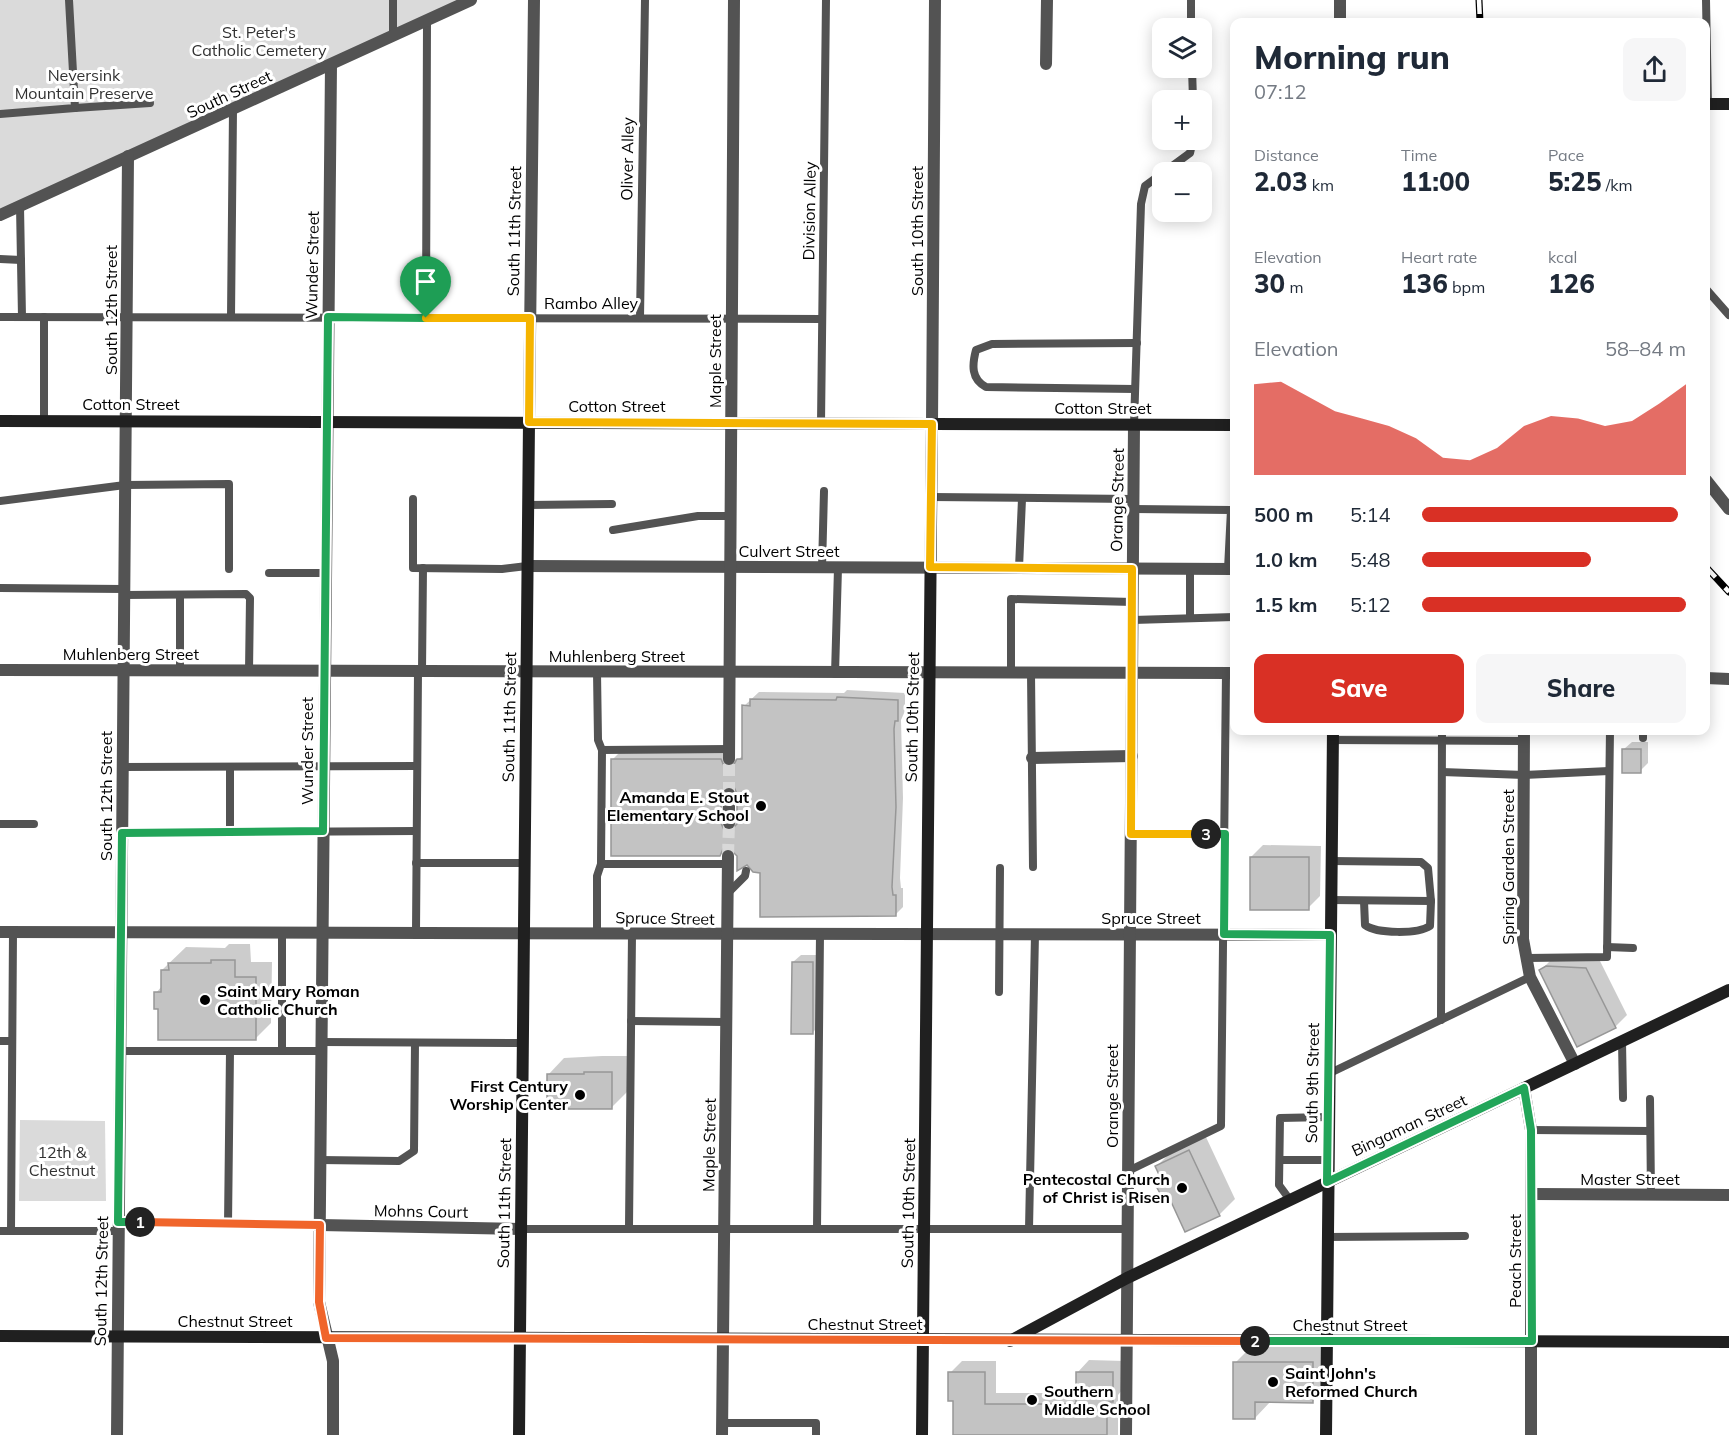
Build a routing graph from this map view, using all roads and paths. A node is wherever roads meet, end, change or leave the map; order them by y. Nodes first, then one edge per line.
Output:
1 (69, 0) edge
2 (393, 0) edge
3 (471, 0) edge
4 (534, 0) edge
5 (645, 0) edge
6 (734, 0) edge
7 (826, 0) edge
8 (935, 0) edge
9 (1047, 0) edge
10 (1191, 0) edge
11 (1340, 0) edge
12 (1706, 0) edge
13 (1191, 18) edge
14 (1340, 18) edge
15 (1706, 18) edge
16 (427, 21) junction
17 (393, 37) junction
18 (1046, 64) dead end
19 (331, 65) junction
20 (150, 103) dead end
21 (1710, 104) edge
22 (1729, 104) edge
23 (75, 108) junction
24 (233, 110) junction
25 (0, 114) edge
26 (1191, 150) edge
27 (128, 156) junction
28 (20, 206) junction
29 (0, 215) edge
30 (0, 259) edge
31 (21, 260) junction
32 (1710, 294) edge
33 (1729, 315) edge
34 (0, 317) edge
35 (22, 317) junction
36 (44, 317) junction
37 (126, 317) junction
38 (231, 317) junction
39 (328, 317) junction
40 (426, 318) junction
41 (530, 318) junction
42 (640, 318) junction
43 (731, 318) junction
44 (822, 319) junction
45 (1137, 343) junction
46 (1135, 389) junction
47 (127, 420) junction
48 (0, 421) edge
49 (44, 421) junction
50 (327, 421) junction
51 (529, 422) junction
52 (730, 423) junction
53 (821, 423) junction
54 (932, 424) junction
55 (1134, 425) junction
56 (1230, 425) edge
57 (125, 485) junction
58 (1710, 485) edge
59 (824, 491) dead end
60 (931, 497) junction
61 (412, 499) dead end
62 (1022, 499) junction
63 (0, 501) edge
64 (612, 504) dead end
65 (1133, 504) junction
66 (528, 505) junction
67 (1729, 509) edge
68 (1230, 510) edge
69 (730, 516) junction
70 (613, 530) dead end
71 (527, 566) junction
72 (729, 567) junction
73 (930, 567) junction
74 (229, 568) dead end
75 (423, 568) junction
76 (822, 568) junction
77 (838, 568) junction
78 (1019, 568) junction
79 (1132, 569) junction
80 (1190, 569) junction
81 (1230, 569) edge
82 (270, 573) dead end
83 (325, 573) junction
84 (0, 588) edge
85 (124, 592) junction
86 (180, 595) junction
87 (1133, 602) junction
88 (1230, 617) edge
89 (1190, 618) junction
90 (1133, 620) junction
91 (0, 670) edge
92 (123, 670) junction
93 (180, 670) junction
94 (249, 671) junction
95 (324, 671) junction
96 (420, 671) junction
97 (526, 672) junction
98 (597, 672) junction
99 (1132, 672) junction
100 (730, 673) junction
101 (929, 673) junction
102 (1011, 673) junction
103 (1031, 673) junction
104 (1230, 673) edge
105 (835, 674) junction
106 (1710, 678) edge
107 (1729, 679) edge
108 (1333, 735) edge
109 (1442, 735) edge
110 (1610, 735) edge
111 (1524, 736) edge
112 (1442, 741) junction
113 (602, 750) junction
114 (729, 754) joint
115 (1132, 756) junction
116 (1032, 758) junction
117 (323, 766) junction
118 (417, 766) junction
119 (122, 767) junction
120 (231, 767) junction
121 (1609, 771) junction
122 (1442, 772) junction
123 (1524, 774) junction
124 (729, 794) tunnel mouth
125 (729, 823) tunnel mouth
126 (0, 824) edge
127 (34, 824) dead end
128 (323, 831) junction
129 (417, 831) junction
130 (230, 832) junction
131 (122, 833) junction
132 (1131, 834) junction
133 (1225, 834) junction
134 (728, 860) joint
135 (1331, 861) junction
136 (416, 862) junction
137 (524, 863) junction
138 (601, 864) junction
139 (1033, 867) dead end
140 (1000, 868) dead end
141 (746, 871) dead end
142 (728, 893) junction
143 (1331, 900) junction
144 (1364, 901) junction
145 (1431, 901) junction
146 (0, 932) edge
147 (13, 932) junction
148 (121, 932) junction
149 (416, 932) junction
150 (282, 933) junction
151 (322, 933) junction
152 (523, 933) junction
153 (597, 934) junction
154 (632, 934) junction
155 (820, 934) junction
156 (927, 934) junction
157 (999, 934) junction
158 (1035, 934) junction
159 (1130, 934) junction
160 (1224, 934) junction
161 (728, 935) junction
162 (1330, 935) junction
163 (1607, 946) junction
164 (1633, 948) dead end
165 (1527, 958) junction
166 (1530, 977) junction
167 (1729, 990) edge
168 (999, 992) dead end
169 (1441, 1020) junction
170 (631, 1021) junction
171 (727, 1022) junction
172 (0, 1041) edge
173 (12, 1041) junction
174 (1622, 1041) junction
175 (415, 1042) junction
176 (523, 1043) junction
177 (321, 1047) junction
178 (120, 1051) junction
179 (230, 1051) junction
180 (282, 1051) junction
181 (1575, 1064) junction
182 (1328, 1074) junction
183 (1524, 1088) junction
184 (1623, 1098) dead end
185 (1650, 1099) dead end
186 (1328, 1117) junction
187 (1531, 1130) junction
188 (1650, 1131) junction
189 (320, 1160) junction
190 (1280, 1160) junction
191 (1327, 1160) junction
192 (1128, 1171) junction
193 (1327, 1182) junction
194 (1532, 1194) junction
195 (1729, 1195) edge
196 (1651, 1196) junction
197 (1290, 1200) junction
198 (228, 1224) junction
199 (320, 1225) junction
200 (118, 1226) junction
201 (629, 1227) junction
202 (724, 1228) junction
203 (521, 1229) junction
204 (817, 1229) junction
205 (924, 1229) junction
206 (1029, 1229) junction
207 (1128, 1229) junction
208 (0, 1231) edge
209 (11, 1231) junction
210 (1465, 1236) dead end
211 (1326, 1237) junction
212 (1127, 1278) junction
213 (0, 1336) edge
214 (117, 1336) junction
215 (326, 1338) junction
216 (518, 1339) junction
217 (722, 1340) junction
218 (922, 1341) junction
219 (1008, 1341) junction
220 (1128, 1341) junction
221 (1327, 1341) junction
222 (1532, 1341) junction
223 (1729, 1342) edge
224 (722, 1429) edge
225 (117, 1435) edge
226 (333, 1435) edge
227 (519, 1435) edge
228 (816, 1435) edge
229 (922, 1435) edge
230 (1126, 1435) edge
231 (1326, 1435) edge
232 (1531, 1435) edge

1 - 23 lane
2 - 17 lane
3 - 16 street, South Street
4 - 41 street, South 11th Street
5 - 42 lane, Oliver Alley
6 - 43 street, Maple Street
7 - 44 lane, Division Alley
8 - 54 street, South 10th Street
9 - 18 street
10 - 13 lane
11 - 14 street
12 - 15 lane
16 - 17 street, South Street
16 - 40 lane
17 - 19 street, South Street
19 - 24 street, South Street
19 - 39 street, Wunder Street
20 - 23 lane
21 - 22 street
23 - 25 lane
24 - 27 street, South Street
24 - 38 lane
26 - 45 lane
27 - 28 street, South Street
27 - 37 street, South 12th Street
28 - 29 street, South Street
28 - 31 lane
30 - 31 lane
31 - 35 lane
32 - 33 lane
34 - 35 lane, Rambo Alley
35 - 36 lane, Rambo Alley
36 - 37 lane, Rambo Alley
36 - 49 lane
37 - 38 lane, Rambo Alley
37 - 47 street, South 12th Street
38 - 39 lane, Rambo Alley
39 - 40 lane, Rambo Alley
39 - 50 street, Wunder Street
40 - 41 lane, Rambo Alley
41 - 42 lane, Rambo Alley
41 - 51 street, South 11th Street
42 - 43 lane, Rambo Alley
43 - 44 lane, Rambo Alley
43 - 52 street, Maple Street
44 - 53 lane, Division Alley
45 - 46 lane
45 - 46 lane
46 - 55 lane
47 - 49 street, Cotton Street
47 - 50 street, Cotton Street
47 - 57 street, South 12th Street
48 - 49 street, Cotton Street
50 - 51 street, Cotton Street
50 - 83 street, Wunder Street
51 - 52 street, Cotton Street
51 - 66 street, South 11th Street
52 - 53 street, Cotton Street
52 - 69 street, Maple Street
53 - 54 street, Cotton Street
54 - 55 street, Cotton Street
54 - 60 street, South 10th Street
55 - 56 street, Cotton Street
55 - 65 street, Orange Street
57 - 63 lane
57 - 74 lane
57 - 85 street, South 12th Street
58 - 67 street
59 - 76 lane
60 - 62 lane
60 - 73 street, South 10th Street
61 - 75 lane
62 - 65 lane
62 - 78 lane
64 - 66 lane
65 - 68 lane
65 - 79 street, Orange Street
66 - 71 street, South 11th Street
69 - 70 lane
69 - 72 street, Maple Street
71 - 72 street, Culvert Street
71 - 75 lane, Culvert Street
71 - 97 street, South 11th Street
72 - 76 street, Culvert Street
72 - 100 street, Maple Street
73 - 77 street, Culvert Street
73 - 78 street, Culvert Street
73 - 101 street, South 10th Street
75 - 96 lane
76 - 77 street, Culvert Street
77 - 105 lane
78 - 79 street, Culvert Street
79 - 80 street, Culvert Street
79 - 87 street, Orange Street
80 - 81 street, Culvert Street
80 - 89 lane
82 - 83 lane
83 - 95 street, Wunder Street
84 - 85 lane
85 - 86 lane
85 - 92 street, South 12th Street
86 - 93 lane
86 - 94 lane
87 - 90 street, Orange Street
87 - 102 lane
88 - 89 lane
89 - 90 lane
90 - 99 street, Orange Street
91 - 92 street, Muhlenberg Street
92 - 93 street, Muhlenberg Street
92 - 119 street, South 12th Street
93 - 94 street, Muhlenberg Street
94 - 95 street, Muhlenberg Street
95 - 96 street, Muhlenberg Street
95 - 117 street, Wunder Street
96 - 97 street, Muhlenberg Street
96 - 118 lane
97 - 98 street, Muhlenberg Street
97 - 137 street, South 11th Street
98 - 100 street, Muhlenberg Street
98 - 113 lane
99 - 103 street, Muhlenberg Street
99 - 104 street, Muhlenberg Street
99 - 115 street, Orange Street
100 - 105 street, Muhlenberg Street
100 - 114 street, Maple Street
101 - 102 street, Muhlenberg Street
101 - 105 street, Muhlenberg Street
101 - 156 street, South 10th Street
102 - 103 street, Muhlenberg Street
103 - 116 lane
104 - 133 lane
106 - 107 street
108 - 112 lane
108 - 135 street, South 9th Street
109 - 112 lane
110 - 121 lane
111 - 112 lane
111 - 123 street, Spring Garden Street
112 - 122 lane
113 - 114 lane
113 - 138 lane
115 - 116 street
115 - 132 street, Orange Street
116 - 139 lane
117 - 118 lane
117 - 120 lane
117 - 128 street, Wunder Street
118 - 129 lane
119 - 120 lane
119 - 131 street, South 12th Street
120 - 130 lane
121 - 123 lane
121 - 163 lane
122 - 123 lane
122 - 169 lane
123 - 165 street, Spring Garden Street
124 - 125 street
126 - 127 lane
128 - 129 lane
128 - 130 lane
128 - 151 street, Wunder Street
129 - 136 lane
130 - 131 lane
131 - 148 street, South 12th Street
132 - 133 lane
132 - 159 street, Orange Street
133 - 160 lane
134 - 138 lane
134 - 142 street, Maple Street
135 - 143 street, South 9th Street
135 - 145 lane
136 - 137 lane
136 - 149 lane
137 - 152 street, South 11th Street
138 - 153 lane
140 - 157 lane
141 - 142 lane
142 - 161 street, Maple Street
143 - 144 lane
143 - 162 street, South 9th Street
144 - 145 lane
144 - 145 lane
146 - 147 street, Spruce Street
147 - 148 street, Spruce Street
147 - 173 lane
148 - 150 street, Spruce Street
148 - 178 street, South 12th Street
149 - 151 street, Spruce Street
149 - 152 street, Spruce Street
150 - 151 street, Spruce Street
150 - 180 lane
151 - 177 street, Wunder Street
152 - 153 street, Spruce Street
152 - 176 street, South 11th Street
153 - 154 street, Spruce Street
154 - 161 street, Spruce Street
154 - 170 lane
155 - 156 street, Spruce Street
155 - 161 street, Spruce Street
155 - 204 lane
156 - 157 street, Spruce Street
156 - 205 street, South 10th Street
157 - 158 street, Spruce Street
157 - 168 lane
158 - 159 street, Spruce Street
158 - 206 lane
159 - 160 street, Spruce Street
159 - 192 street, Orange Street
160 - 162 street, Spruce Street
160 - 192 lane
161 - 171 street, Maple Street
162 - 182 street, South 9th Street
163 - 164 lane
163 - 165 lane
165 - 166 street, Spring Garden Street
166 - 169 lane
166 - 181 street, Spring Garden Street
167 - 174 street, Bingaman Street
169 - 182 lane
170 - 171 lane
170 - 201 lane
171 - 202 street, Maple Street
172 - 173 lane
173 - 209 lane
174 - 181 street, Bingaman Street
174 - 184 lane
175 - 176 lane
175 - 177 lane
175 - 189 lane
176 - 203 street, South 11th Street
177 - 180 lane
177 - 189 street, Wunder Street
178 - 179 lane
178 - 200 street, South 12th Street
179 - 180 lane
179 - 198 lane
181 - 183 street, Bingaman Street
182 - 186 street, South 9th Street
183 - 187 street, Peach Street
183 - 193 street, Bingaman Street
185 - 188 lane
186 - 190 lane
186 - 191 street, South 9th Street
187 - 188 lane
187 - 194 street, Peach Street
188 - 196 lane
189 - 199 street, Wunder Street
190 - 191 lane
190 - 197 lane
191 - 193 street, South 9th Street
192 - 207 street, Orange Street
193 - 197 street, Bingaman Street
193 - 211 street, South 9th Street
194 - 196 street, Master Street
194 - 222 street, Peach Street
195 - 196 street, Master Street
197 - 212 street, Bingaman Street
198 - 199 lane
198 - 200 lane
199 - 203 street, Mohns Court
199 - 215 street, Wunder Street
200 - 209 lane
200 - 214 street, South 12th Street
201 - 202 lane
201 - 203 lane
202 - 204 lane
202 - 217 street, Maple Street
203 - 216 street, South 11th Street
204 - 205 lane
205 - 206 lane
205 - 218 street, South 10th Street
206 - 207 lane
207 - 212 street, Orange Street
208 - 209 lane
210 - 211 lane
211 - 221 street, South 9th Street
212 - 219 street, Bingaman Street
212 - 220 street, Orange Street
213 - 214 street, Chestnut Street
214 - 215 street, Chestnut Street
214 - 225 street, South 12th Street
215 - 216 street, Chestnut Street
215 - 226 street, Wunder Street
216 - 217 street, Chestnut Street
216 - 227 street, South 11th Street
217 - 218 street, Chestnut Street
217 - 224 street, Maple Street
218 - 219 street, Chestnut Street
218 - 229 street, South 10th Street
219 - 220 street, Chestnut Street
220 - 221 street, Chestnut Street
220 - 230 street, Orange Street
221 - 222 street, Chestnut Street
221 - 231 street, South 9th Street
222 - 223 street, Chestnut Street
222 - 232 street, Peach Street
224 - 228 lane

